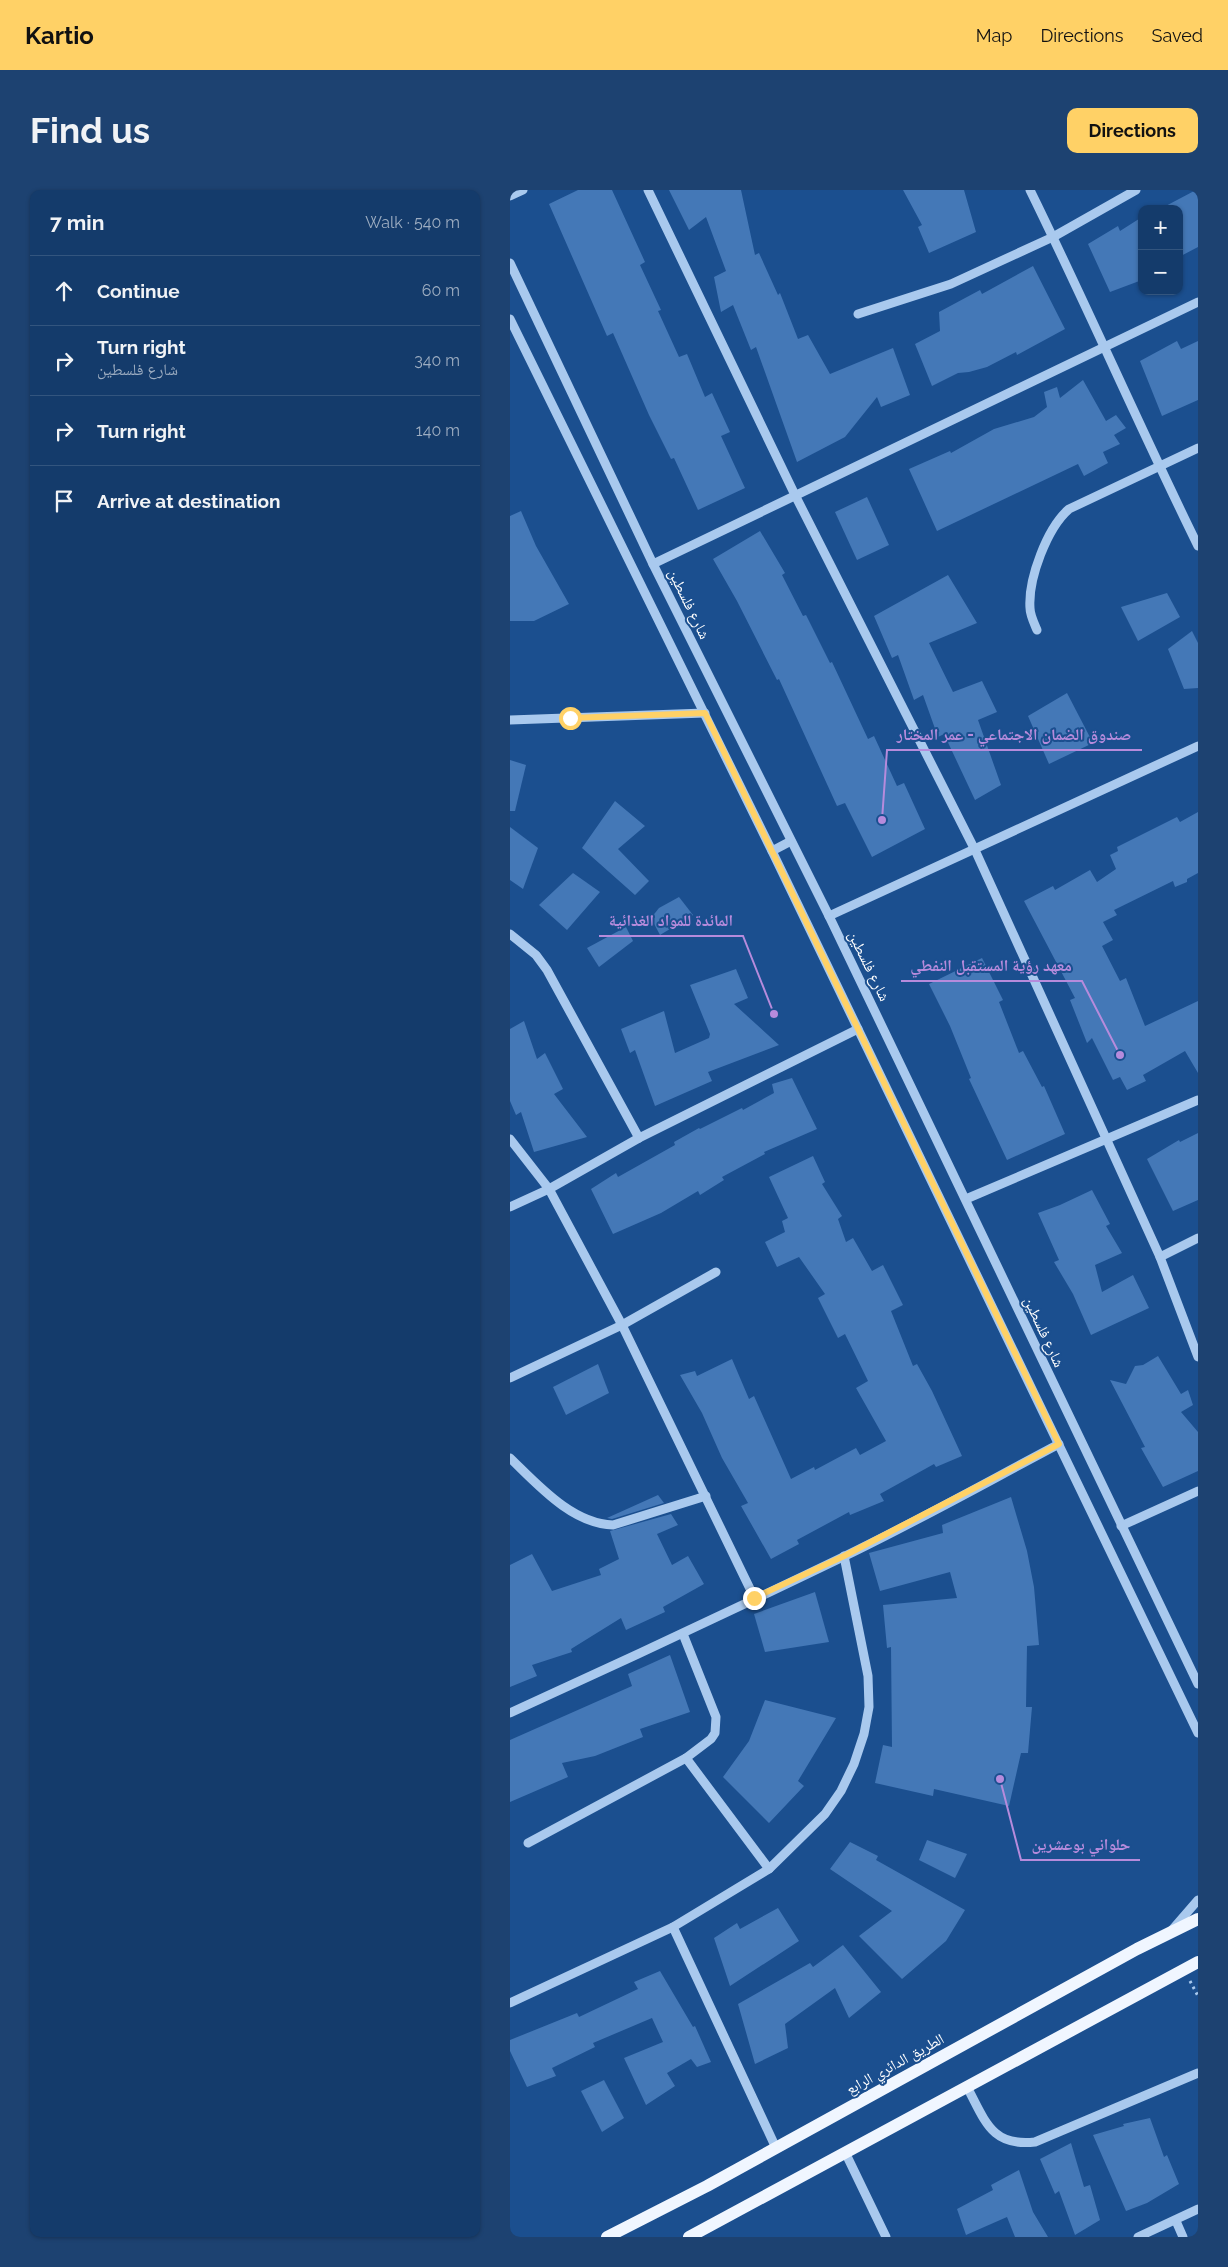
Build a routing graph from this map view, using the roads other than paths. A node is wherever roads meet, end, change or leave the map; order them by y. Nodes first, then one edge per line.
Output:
1 (523, 190) edge
2 (648, 190) edge
3 (1030, 190) edge
4 (1136, 190) edge
5 (510, 196) edge
6 (1053, 237) junction
7 (510, 263) edge
8 (1198, 302) edge
9 (858, 314) dead end
10 (510, 319) edge
11 (1106, 346) junction
12 (1198, 448) edge
13 (1159, 467) junction
14 (795, 495) junction
15 (1198, 546) edge
16 (654, 564) junction
17 (1037, 630) dead end
18 (705, 713) junction
19 (510, 720) edge
20 (1198, 746) edge
21 (791, 841) junction
22 (975, 850) junction
23 (772, 851) junction
24 (829, 916) junction
25 (510, 934) edge
26 (858, 1029) junction
27 (1198, 1100) edge
28 (639, 1138) junction
29 (1105, 1138) junction
30 (510, 1139) edge
31 (549, 1189) junction
32 (966, 1199) junction
33 (510, 1207) edge
34 (1198, 1238) edge
35 (1160, 1257) junction
36 (716, 1272) dead end
37 (622, 1325) junction
38 (1198, 1357) edge
39 (510, 1378) edge
40 (1059, 1444) junction
41 (510, 1458) edge
42 (1198, 1491) edge
43 (706, 1496) junction
44 (1121, 1526) junction
45 (844, 1556) junction
46 (754, 1598) junction
47 (683, 1634) junction
48 (1198, 1684) edge
49 (510, 1713) edge
50 (1198, 1733) edge
51 (686, 1758) junction
52 (528, 1843) dead end
53 (769, 1869) junction
54 (1198, 1900) edge
55 (1198, 1918) edge
56 (673, 1927) junction
57 (1170, 1932) junction
58 (1197, 1963) edge
59 (510, 2003) edge
60 (1198, 2073) edge
61 (967, 2086) junction
62 (776, 2148) junction
63 (845, 2152) junction
64 (1198, 2209) edge
65 (1176, 2221) junction
66 (607, 2237) edge
67 (689, 2237) edge
68 (886, 2237) edge
69 (1138, 2237) edge
70 (1183, 2237) edge

1 - 5 street
2 - 14 street
3 - 6 street
4 - 6 street
6 - 9 street
6 - 11 street
7 - 16 street, شارع فلسطين
8 - 11 street
10 - 18 street
11 - 13 street
11 - 14 street
12 - 13 street
13 - 15 street
13 - 17 street
14 - 16 street
14 - 22 street
16 - 21 street, شارع فلسطين
18 - 19 street
18 - 23 street
20 - 22 street
21 - 23 street
21 - 24 street, شارع فلسطين
22 - 24 street
22 - 29 street
23 - 26 street
24 - 32 street, شارع فلسطين
25 - 28 street
26 - 28 street
26 - 40 street
27 - 29 street
28 - 31 street
29 - 32 street
29 - 35 street
30 - 31 street
31 - 33 street
31 - 37 street
32 - 44 street, شارع فلسطين
34 - 35 street
35 - 38 street
36 - 37 street
37 - 39 street
37 - 43 street
40 - 45 street
40 - 50 street
41 - 43 street
42 - 44 street
43 - 46 street
44 - 48 street, شارع فلسطين
45 - 46 street
45 - 53 street
46 - 47 street
47 - 49 street
47 - 51 street
51 - 52 street
51 - 53 street
53 - 56 street
54 - 57 street
55 - 57 main road, الطريق الدائري الرابع
56 - 59 street
56 - 62 street
57 - 62 main road, الطريق الدائري الرابع
58 - 61 main road
60 - 61 street
61 - 63 main road
62 - 66 main road, الطريق الدائري الرابع
63 - 67 main road
63 - 68 street
64 - 65 street
65 - 69 street
65 - 70 street

